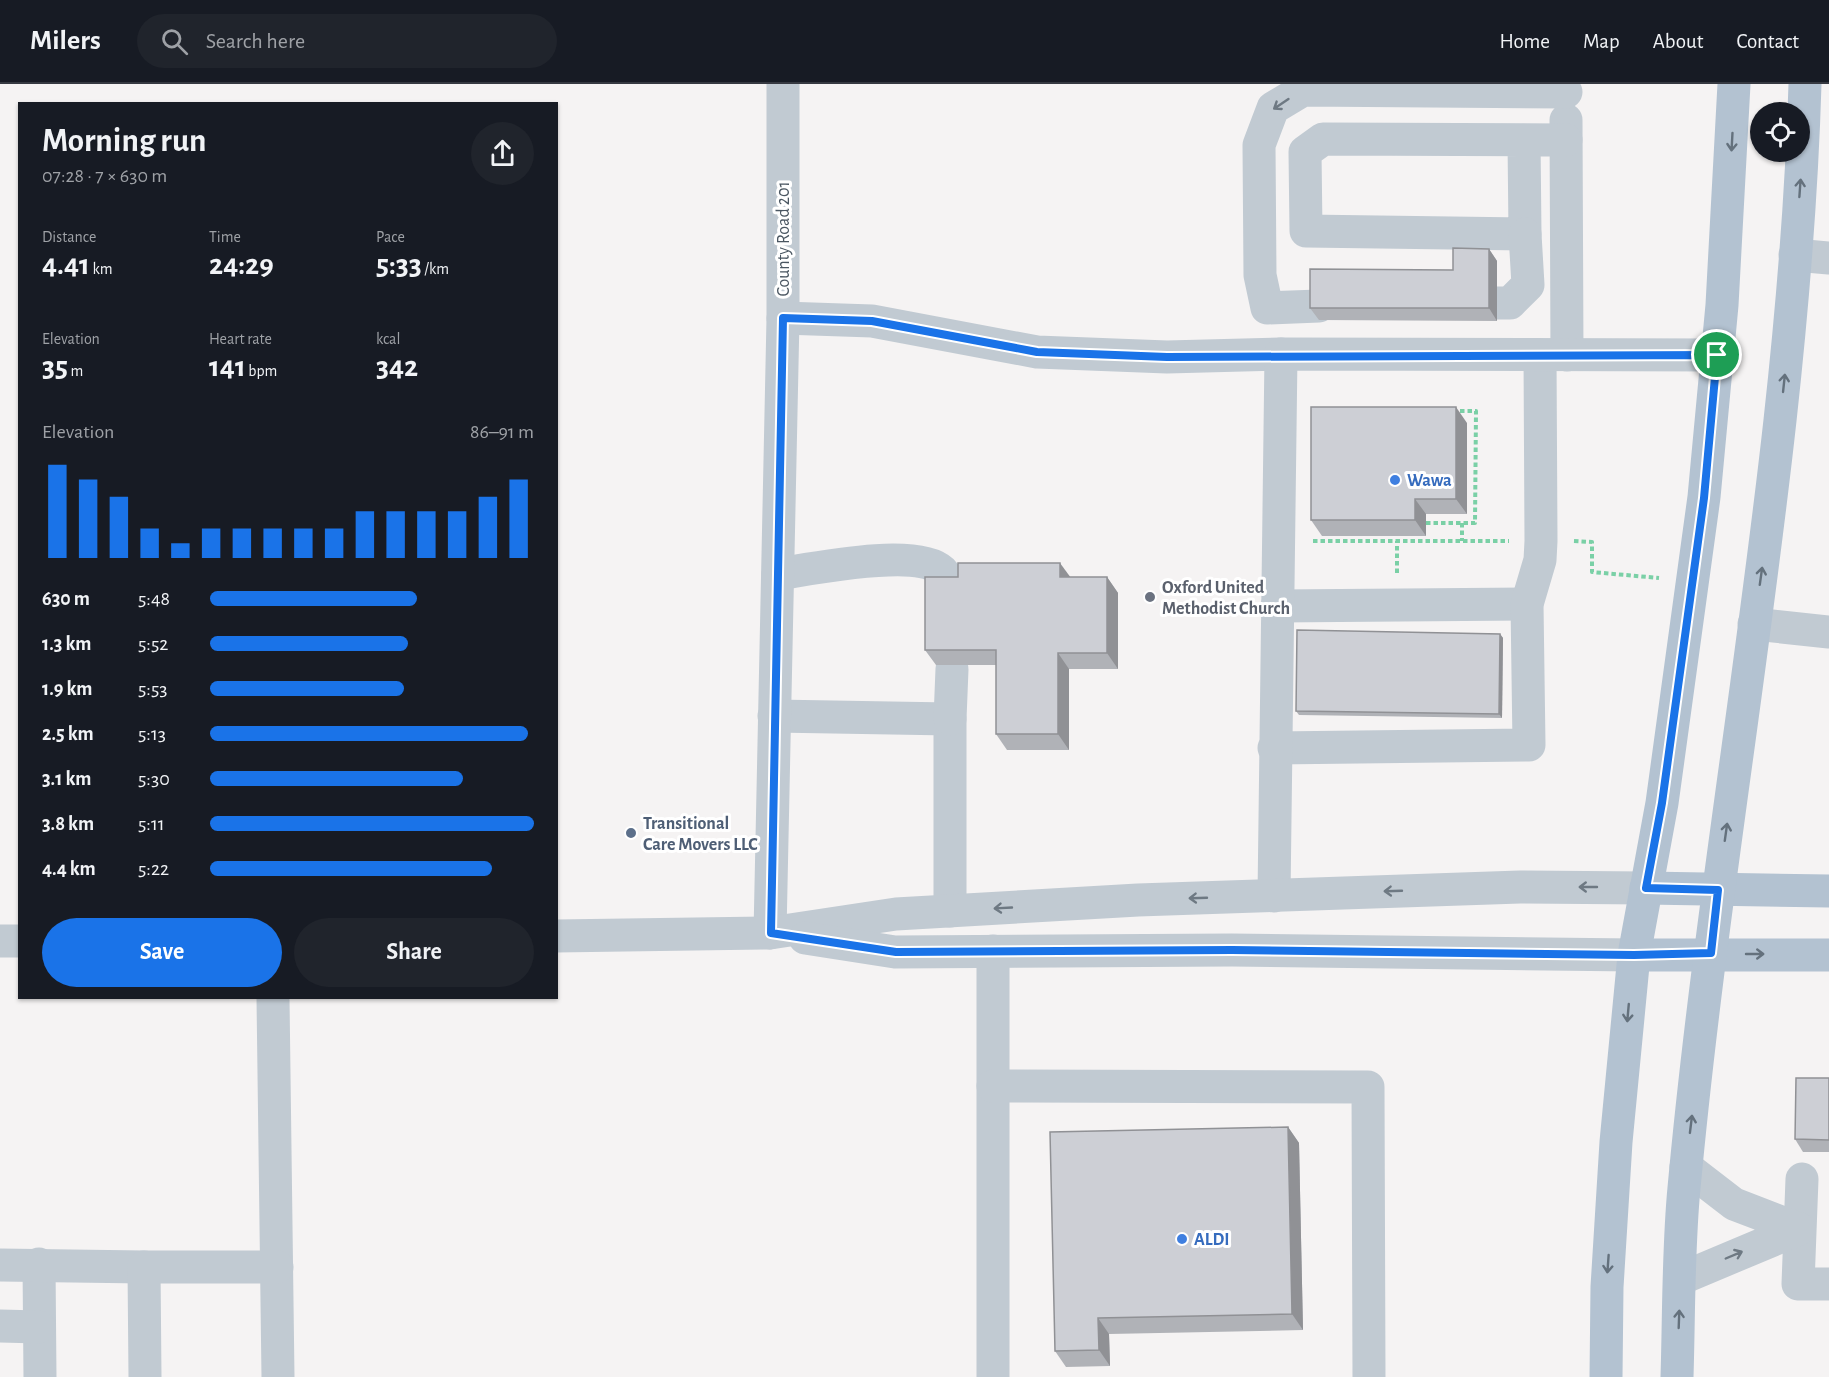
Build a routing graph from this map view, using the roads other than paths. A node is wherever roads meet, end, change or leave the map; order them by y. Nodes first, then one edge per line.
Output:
1 (783, 84) edge
2 (1734, 84) edge
3 (1805, 84) edge
4 (1566, 88) edge
5 (1524, 140) junction
6 (1566, 140) junction
7 (1525, 234) junction
8 (1796, 255) junction
9 (1829, 258) edge
10 (1497, 303) dead end
11 (1319, 306) edge
12 (783, 318) junction
13 (1281, 354) junction
14 (1554, 355) junction
15 (1717, 355) junction
16 (778, 574) junction
17 (953, 592) edge
18 (1527, 604) junction
19 (1277, 606) junction
20 (1754, 624) junction
21 (1829, 632) edge
22 (952, 669) edge
23 (774, 716) junction
24 (950, 719) junction
25 (1274, 748) junction
26 (1646, 888) junction
27 (1718, 890) junction
28 (1829, 891) edge
29 (1274, 896) junction
30 (950, 911) junction
31 (771, 933) junction
32 (558, 936) edge
33 (0, 941) edge
34 (18, 941) edge
35 (993, 951) junction
36 (1711, 953) junction
37 (1829, 954) edge
38 (1634, 955) junction
39 (273, 999) edge
40 (993, 1086) junction
41 (1686, 1167) junction
42 (1802, 1179) dead end
43 (1799, 1229) junction
44 (0, 1264) edge
45 (39, 1264) junction
46 (144, 1267) junction
47 (277, 1267) junction
48 (1680, 1279) junction
49 (1829, 1284) edge
50 (0, 1326) edge
51 (39, 1327) junction
52 (36, 1374) edge
53 (145, 1377) edge
54 (278, 1377) edge
55 (993, 1377) edge
56 (1369, 1377) edge
57 (1606, 1377) edge
58 (1677, 1377) edge

1 - 12 street, County Road 201
2 -> 15 main road
8 -> 3 main road
4 - 6 street
4 -> 11 street
5 - 6 street
5 - 7 street
5 - 7 street
6 - 14 street
7 - 10 street
8 - 9 street
20 -> 8 main road
12 - 13 street
12 - 16 street, County Road 201
13 - 14 street
13 - 19 street
14 - 15 street
14 - 18 street
15 - 26 main road
16 - 17 street
16 - 23 street, County Road 201
18 - 19 street
18 - 25 street
19 - 25 street
20 - 21 street
27 -> 20 main road
22 - 24 street
23 - 24 street
23 - 31 street, County Road 201
24 - 30 street
25 - 29 street
26 - 27 main road
26 -> 29 street
26 - 38 main road
27 - 28 main road
27 - 36 main road
29 -> 30 street
30 - 31 street
31 - 32 street
31 - 35 street
33 - 34 street
35 - 38 street
35 - 40 street
36 -> 37 main road
36 - 38 main road
41 -> 36 main road
38 -> 57 main road
39 - 47 street
40 - 55 street
40 - 56 street
41 - 43 street
41 - 48 main road
42 - 43 street
48 -> 43 street
43 - 49 street
44 - 45 street
45 - 46 street
45 - 51 street
46 - 47 street
46 - 53 street
47 - 54 street
58 -> 48 main road
50 - 51 street
51 - 52 street

